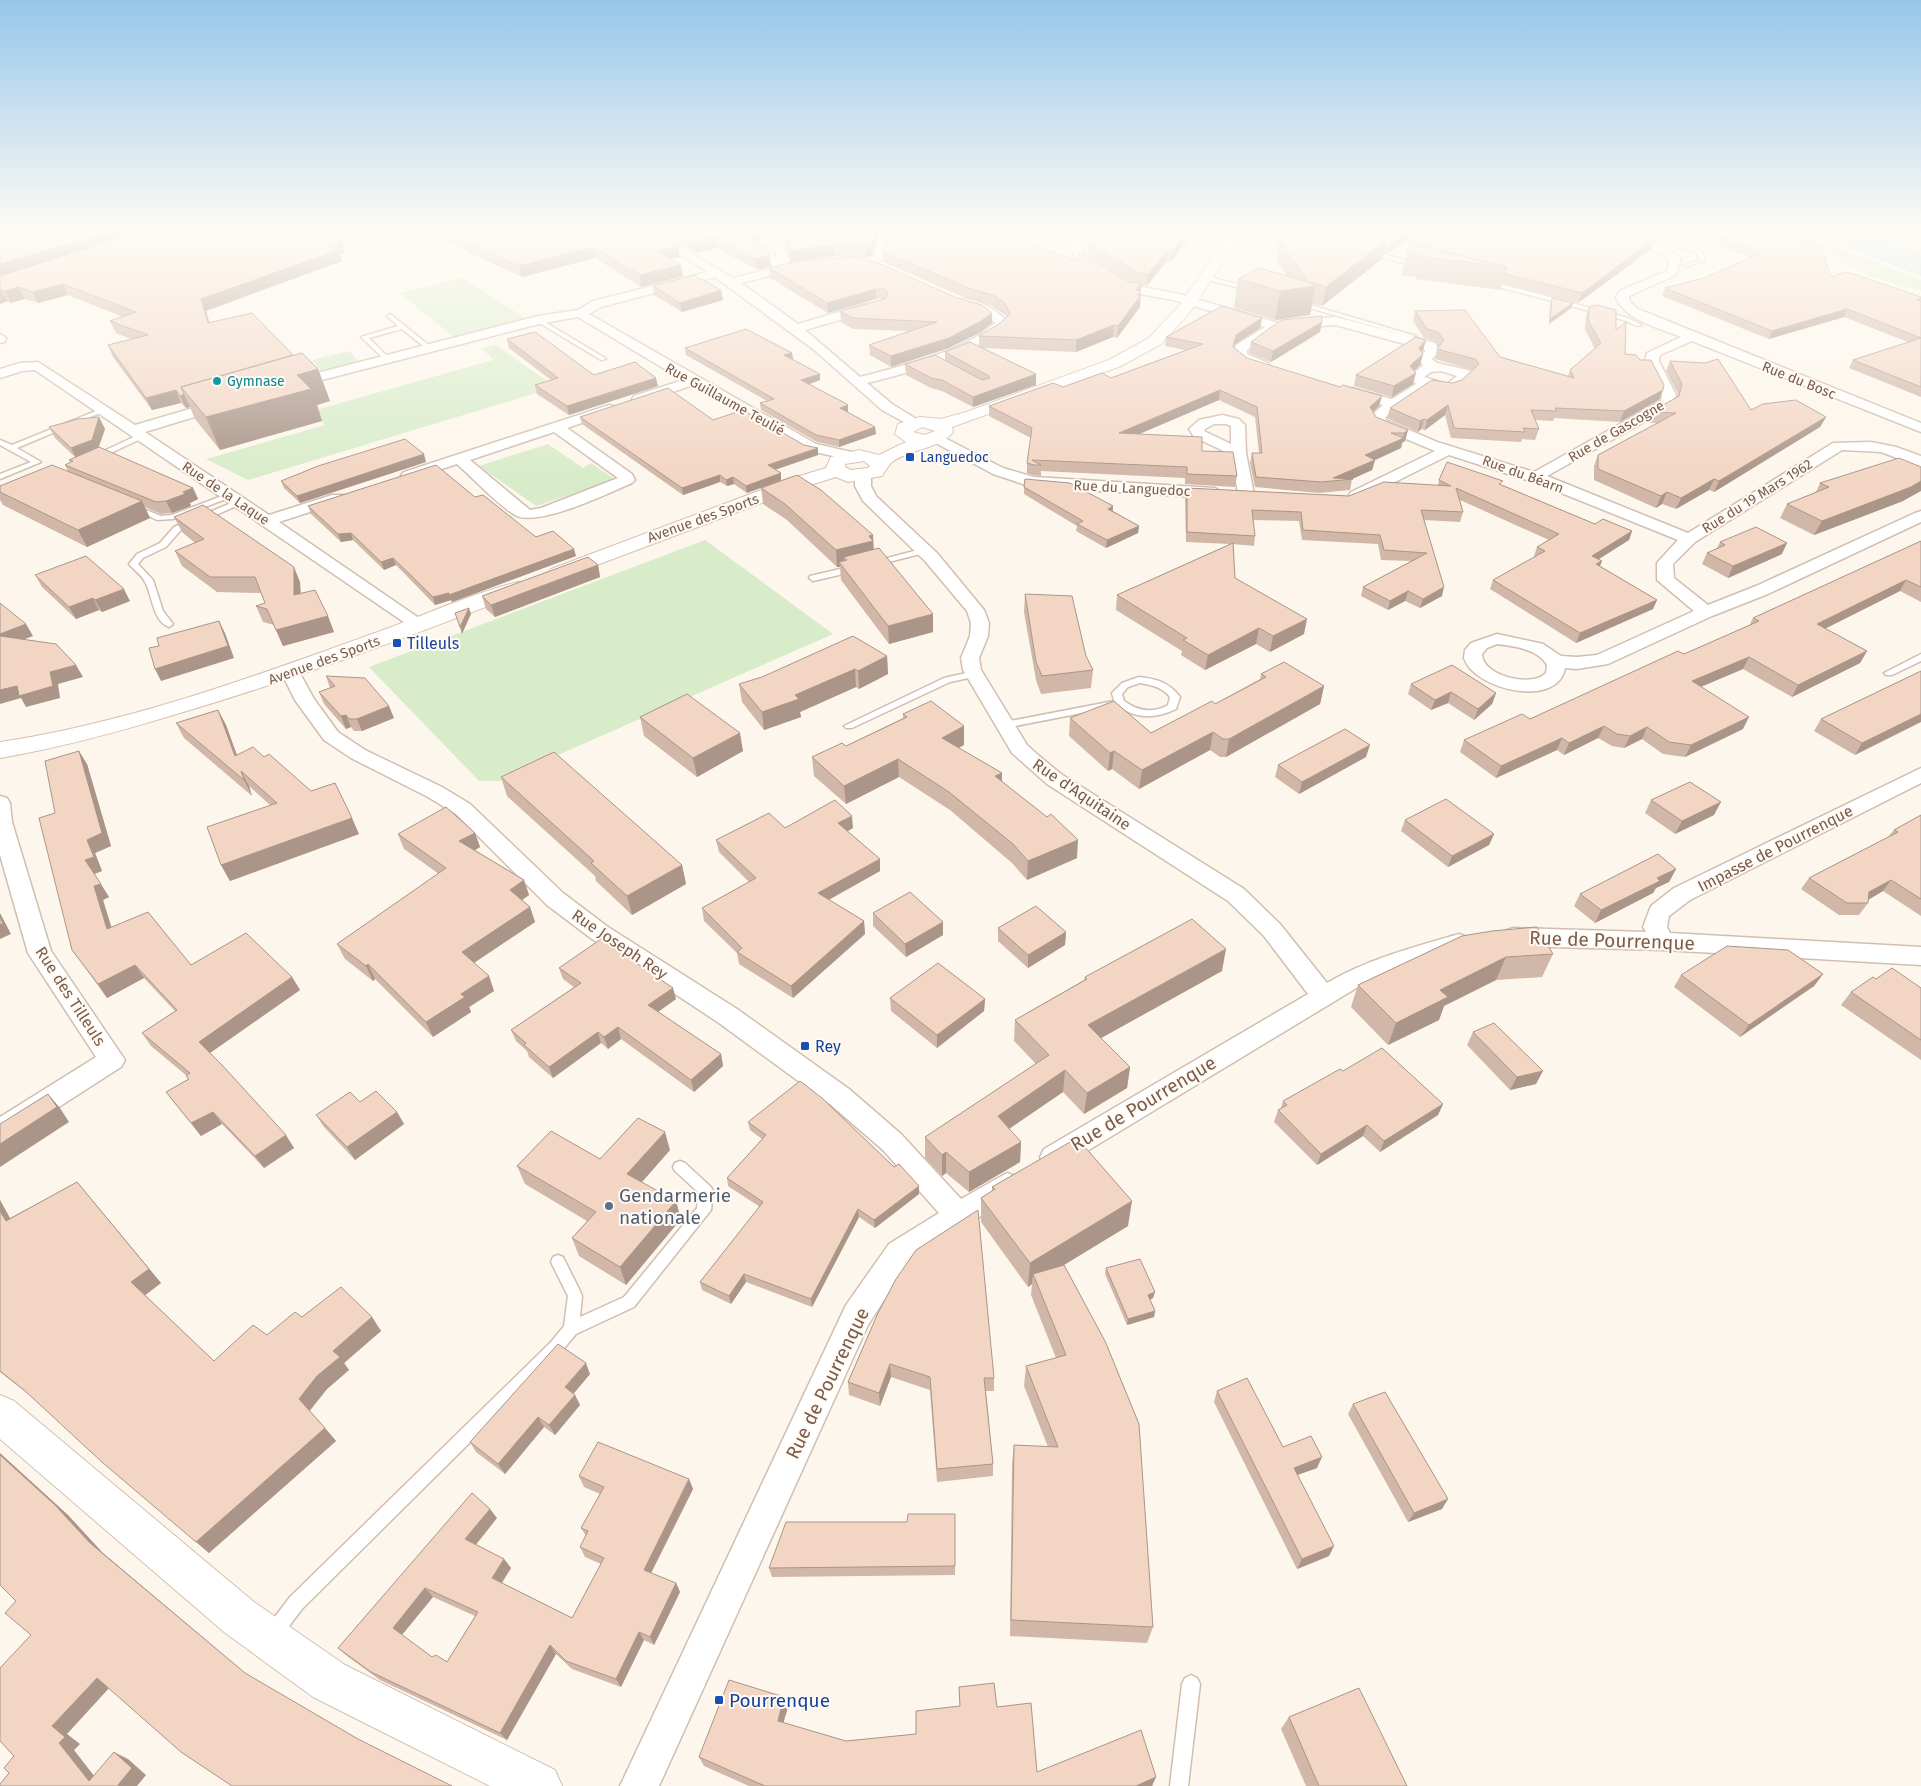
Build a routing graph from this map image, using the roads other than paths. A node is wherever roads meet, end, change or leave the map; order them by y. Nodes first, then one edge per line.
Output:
1 (772, 312) edge
2 (852, 312) edge
3 (992, 312) edge
4 (1182, 312) edge
5 (1228, 312) edge
6 (1332, 312) edge
7 (1600, 312) edge
8 (1635, 312) edge
9 (581, 313) joint
10 (390, 316) dead end
11 (538, 320) junction
12 (1639, 324) dead end
13 (403, 326) junction
14 (1275, 326) junction
15 (795, 329) junction
16 (1413, 336) edge
17 (1691, 337) junction
18 (429, 348) junction
19 (388, 358) junction
20 (603, 359) dead end
21 (1434, 368) junction
22 (1280, 371) edge
23 (0, 374) edge
24 (693, 381) junction
25 (859, 381) junction
26 (1427, 383) junction
27 (1336, 387) edge
28 (278, 388) edge
29 (239, 400) edge
30 (1392, 403) junction
31 (103, 410) junction
32 (556, 427) junction
33 (908, 428) junction
34 (1921, 428) edge
35 (137, 434) junction
36 (934, 434) junction
37 (0, 442) edge
38 (12, 448) junction
39 (1446, 451) junction
40 (1239, 453) dead end
41 (459, 458) junction
42 (90, 459) edge
43 (846, 462) junction
44 (1921, 462) edge
45 (879, 464) junction
46 (862, 476) junction
47 (1536, 477) junction
48 (0, 478) edge
49 (399, 478) edge
50 (353, 493) edge
51 (1246, 494) junction
52 (1265, 495) edge
53 (1339, 498) edge
54 (234, 499) junction
55 (124, 503) edge
56 (1921, 516) edge
57 (267, 521) junction
58 (1689, 539) junction
59 (925, 550) junction
60 (813, 578) dead end
61 (1706, 612) junction
62 (168, 624) dead end
63 (420, 625) junction
64 (1921, 657) edge
65 (1554, 661) dead end
66 (290, 672) junction
67 (1890, 673) dead end
68 (975, 674) junction
69 (1119, 702) junction
70 (1005, 725) junction
71 (848, 726) dead end
72 (1, 753) edge
73 (1921, 774) edge
74 (0, 803) edge
75 (1663, 940) junction
76 (1921, 956) edge
77 (1326, 996) junction
78 (0, 1131) edge
79 (680, 1168) dead end
80 (958, 1215) junction
81 (558, 1262) dead end
82 (571, 1329) junction
83 (0, 1414) edge
84 (270, 1638) junction
85 (1191, 1684) dead end
86 (539, 1786) edge
87 (639, 1786) edge
88 (1179, 1786) edge

1 - 15 street
2 - 15 street
3 - 25 street
4 - 36 main road
5 - 14 street
6 - 16 lane
7 - 12 lane
8 - 17 street, Rue du Bosc
9 - 11 street
9 - 24 street, Rue Guillaume Teulié
10 - 13 lane
11 - 18 street
11 - 20 lane
13 - 18 lane
13 - 19 lane
14 - 21 street
14 - 22 street
15 - 25 street
17 - 34 street, Rue du Bosc
17 - 47 street, Rue de Gascogne
18 - 19 street
19 - 28 street
21 - 26 street
21 - 26 street
23 - 31 street, Rue de la Laque
24 - 32 street
24 - 43 street, Rue Guillaume Teulié
25 - 33 street
26 - 30 street
27 - 30 street
29 - 35 street
30 - 39 street, Rue du Béarn
31 - 35 street, Rue de la Laque
31 - 38 lane
32 - 41 street
32 - 41 street
33 - 36 main road
33 - 43 main road, Avenue des Sports
35 - 42 lane
35 - 54 street, Rue de la Laque
36 - 45 main road
36 - 51 street, Rue du Languedoc
37 - 38 lane
38 - 48 lane
39 - 47 street, Rue du Béarn
39 - 53 street
40 - 51 street
41 - 49 street
43 - 45 main road
43 - 46 main road
43 - 63 main road, Avenue des Sports
44 - 58 street, Rue du 19 Mars 1962
45 - 46 main road
46 - 59 street, Rue d'Aquitaine
47 - 58 street, Rue du Béarn
50 - 57 street
51 - 52 street, Rue du Languedoc
54 - 55 lane
54 - 57 street, Rue de la Laque
54 - 62 lane
56 - 61 street
57 - 63 street, Rue de la Laque
58 - 61 street, Rue du 19 Mars 1962
59 - 60 lane
59 - 68 street, Rue d'Aquitaine
61 - 65 street
63 - 66 main road, Avenue des Sports
64 - 67 lane
66 - 72 main road, Avenue des Sports
66 - 80 street, Rue Joseph Rey
68 - 70 street, Rue d'Aquitaine
68 - 71 lane
69 - 69 lane
69 - 70 lane
70 - 77 street, Rue d'Aquitaine
73 - 75 street, Impasse de Pourrenque
74 - 78 street, Rue des Tilleuls
75 - 76 street, Rue de Pourrenque
75 - 77 street, Rue de Pourrenque
77 - 80 street, Rue de Pourrenque
79 - 82 lane
80 - 87 street, Rue de Pourrenque
81 - 82 lane
82 - 84 lane
83 - 84 main road
84 - 86 main road
85 - 88 lane

